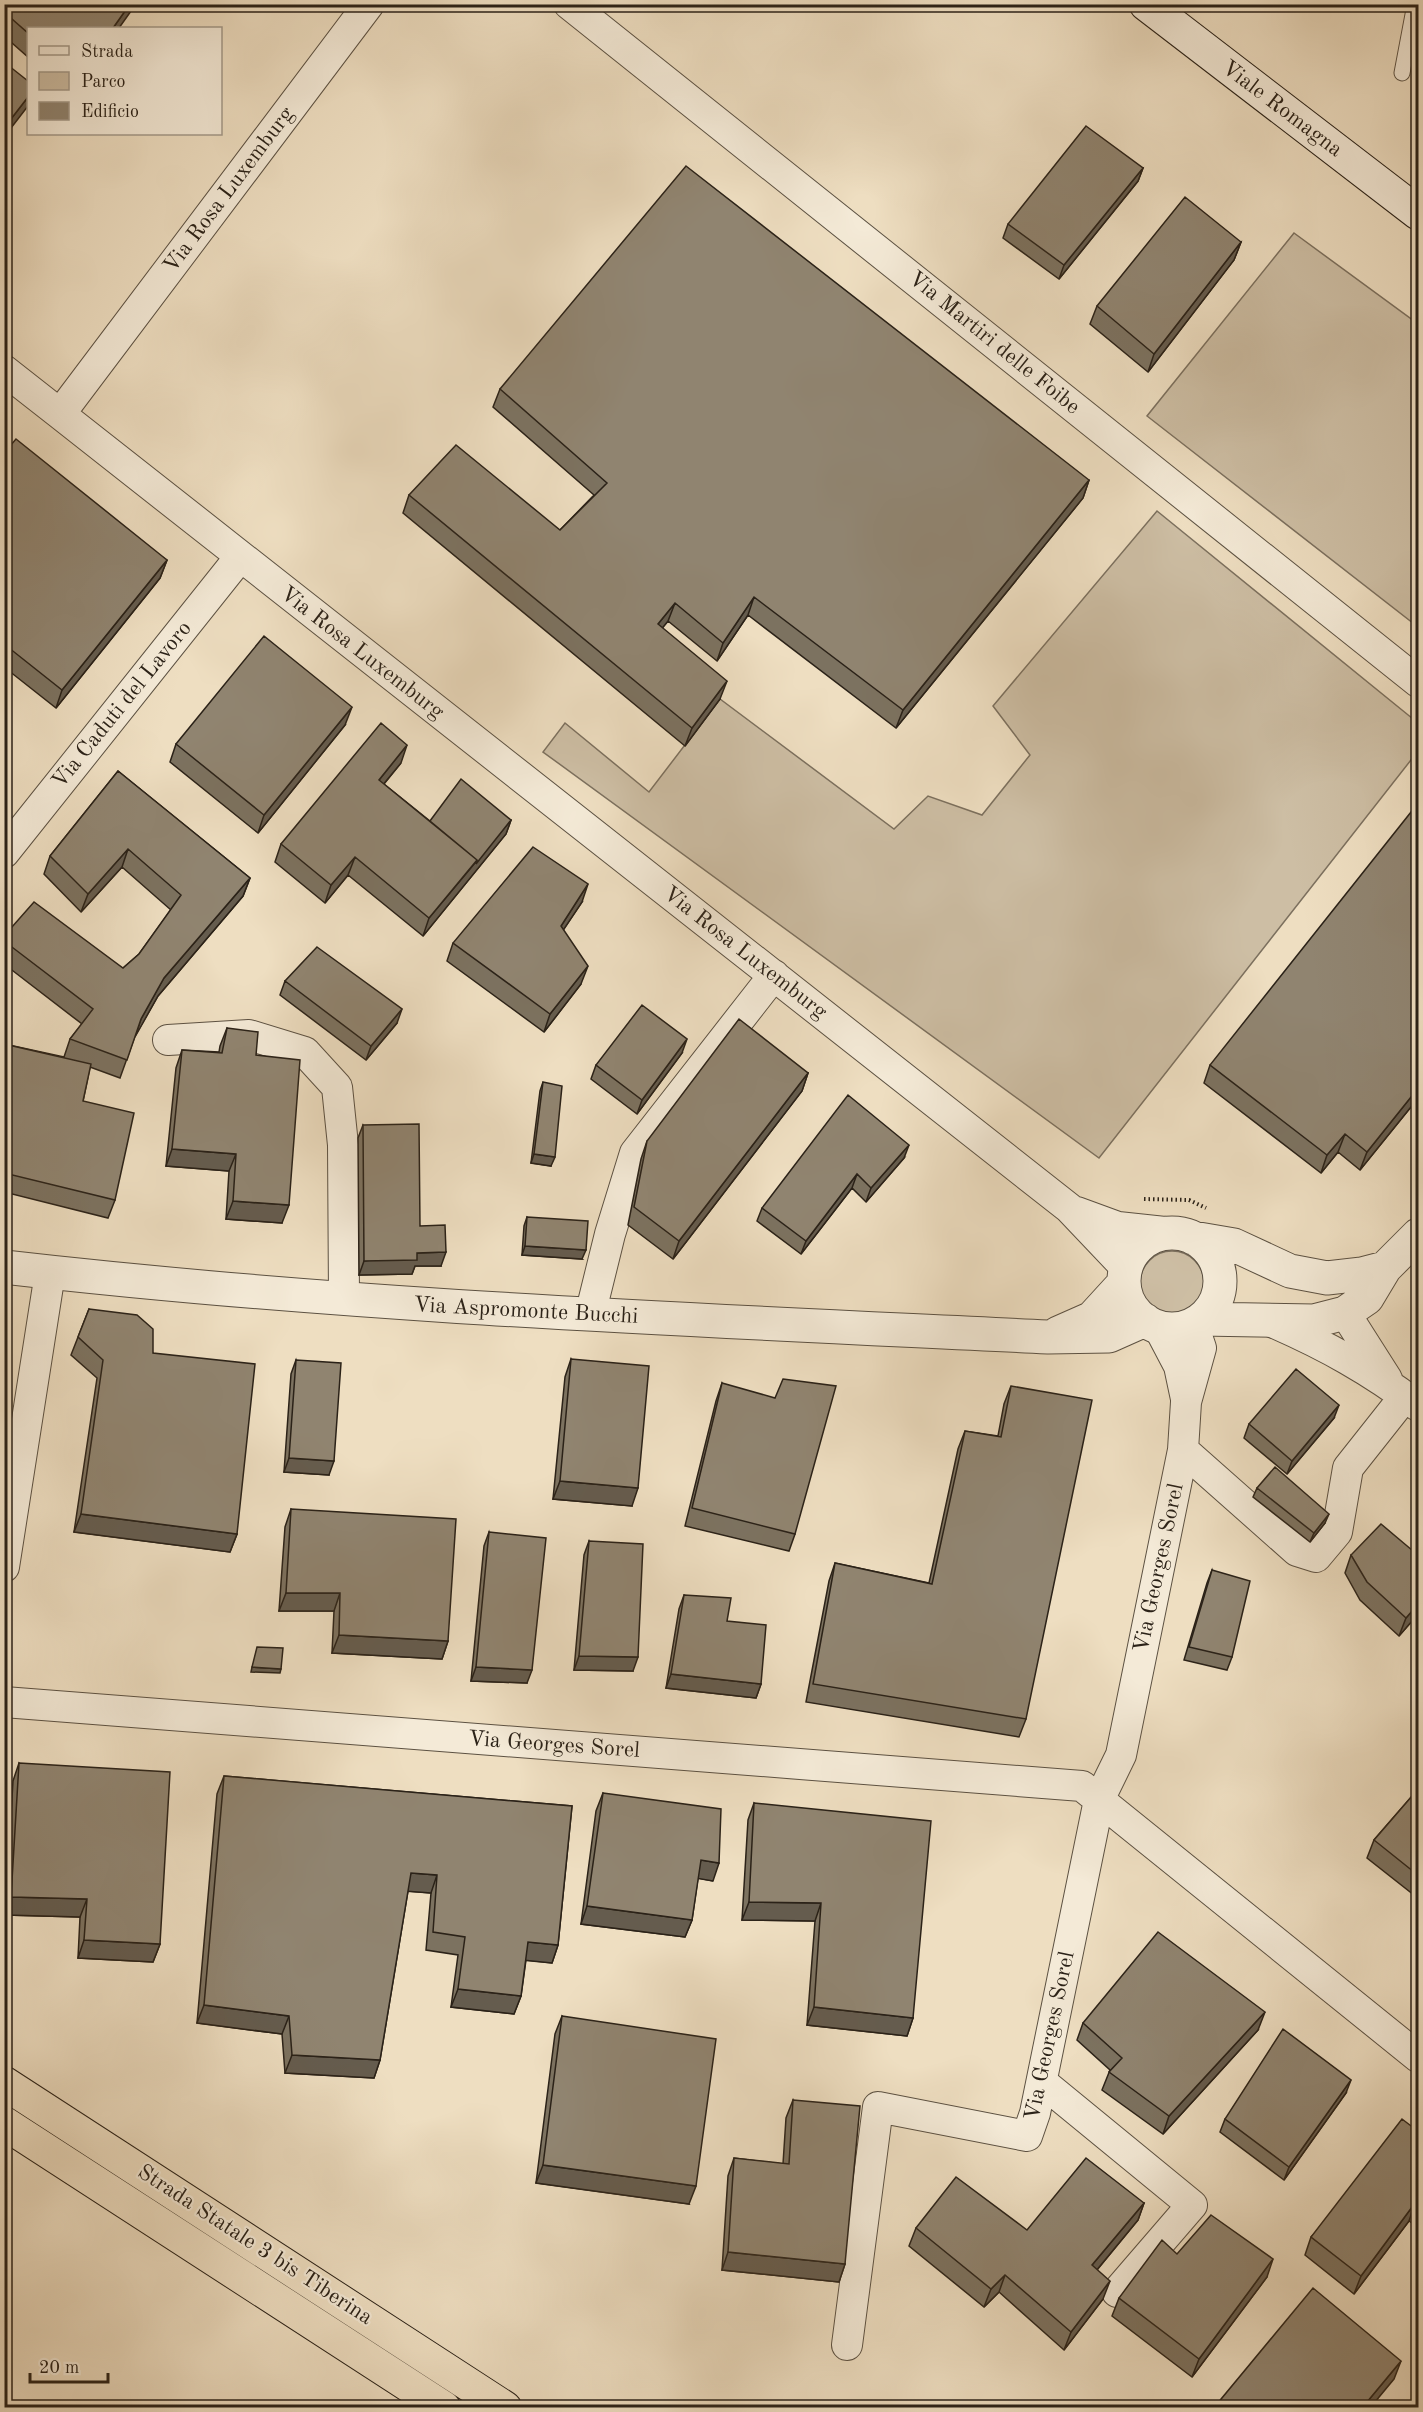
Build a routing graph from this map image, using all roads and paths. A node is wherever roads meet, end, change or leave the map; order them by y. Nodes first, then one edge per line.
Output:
1 (369, 4) edge
2 (569, 4) edge
3 (1146, 4) edge
4 (1415, 4) edge
5 (1402, 73) dead end
6 (1419, 213) edge
7 (4, 370) edge
8 (60, 414) junction
9 (240, 557) junction
10 (1419, 682) edge
11 (4, 853) edge
12 (774, 975) junction
13 (168, 1040) dead end
14 (1135, 1199) dead end
15 (1069, 1208) junction
16 (1208, 1209) dead end
17 (1183, 1235) junction
18 (1419, 1235) edge
19 (4, 1267) edge
20 (1385, 1268) junction
21 (1290, 1271) junction
22 (50, 1273) junction
23 (1125, 1276) junction
24 (344, 1298) junction
25 (1356, 1305) junction
26 (590, 1315) junction
27 (1197, 1322) junction
28 (1272, 1322) junction
29 (1151, 1323) junction
30 (1048, 1337) junction
31 (1405, 1395) edge
32 (1186, 1402) junction
33 (1183, 1450) junction
34 (4, 1567) edge
35 (4, 1702) edge
36 (1099, 1800) junction
37 (1419, 2057) edge
38 (1042, 2082) junction
39 (4, 2083) edge
40 (4, 2123) edge
41 (1117, 2292) dead end
42 (847, 2345) dead end
43 (444, 2408) edge
44 (505, 2408) edge

1 - 8 street, Via Rosa Luxemburg
2 - 10 street, Via Martiri delle Foibe
3 - 6 street, Viale Romagna
4 - 5 lane
7 - 8 street
8 - 9 street, Via Rosa Luxemburg
9 - 11 street, Via Caduti del Lavoro
9 - 12 street, Via Rosa Luxemburg
12 - 15 street, Via Rosa Luxemburg
12 - 26 street
13 - 24 street
14 - 16 path
15 - 17 street, Via Rosa Luxemburg
15 - 23 street, Via Rosa Luxemburg
17 - 21 street, Via Aspromonte Bucchi
17 - 23 street, Via Aspromonte Bucchi
17 - 27 street
18 - 20 street
19 - 22 street, Via Aspromonte Bucchi
20 - 21 street, Via Aspromonte Bucchi
20 - 25 street
21 - 25 street, Via Aspromonte Bucchi
22 - 24 street, Via Aspromonte Bucchi
22 - 34 street
23 - 29 street
23 - 30 street, Via Aspromonte Bucchi
24 - 26 street, Via Aspromonte Bucchi
25 - 28 street, Via Aspromonte Bucchi
25 - 31 street
26 - 30 street, Via Aspromonte Bucchi
27 - 28 street, Via Aspromonte Bucchi
27 - 29 street, Via Aspromonte Bucchi
27 - 32 street, Via Georges Sorel
28 - 31 street
29 - 30 street, Via Aspromonte Bucchi
29 - 32 street, Via Georges Sorel
31 - 33 street
32 - 33 street, Via Georges Sorel
33 - 36 street, Via Georges Sorel
35 - 36 street, Via Georges Sorel
36 - 37 street, Via Georges Sorel
36 - 38 street, Via Georges Sorel
38 - 41 street
38 - 42 street, Via Georges Sorel
39 - 44 highway, Strada Statale 3 bis Tiberina
40 - 43 highway, Strada Statale 3 bis Tiberina

